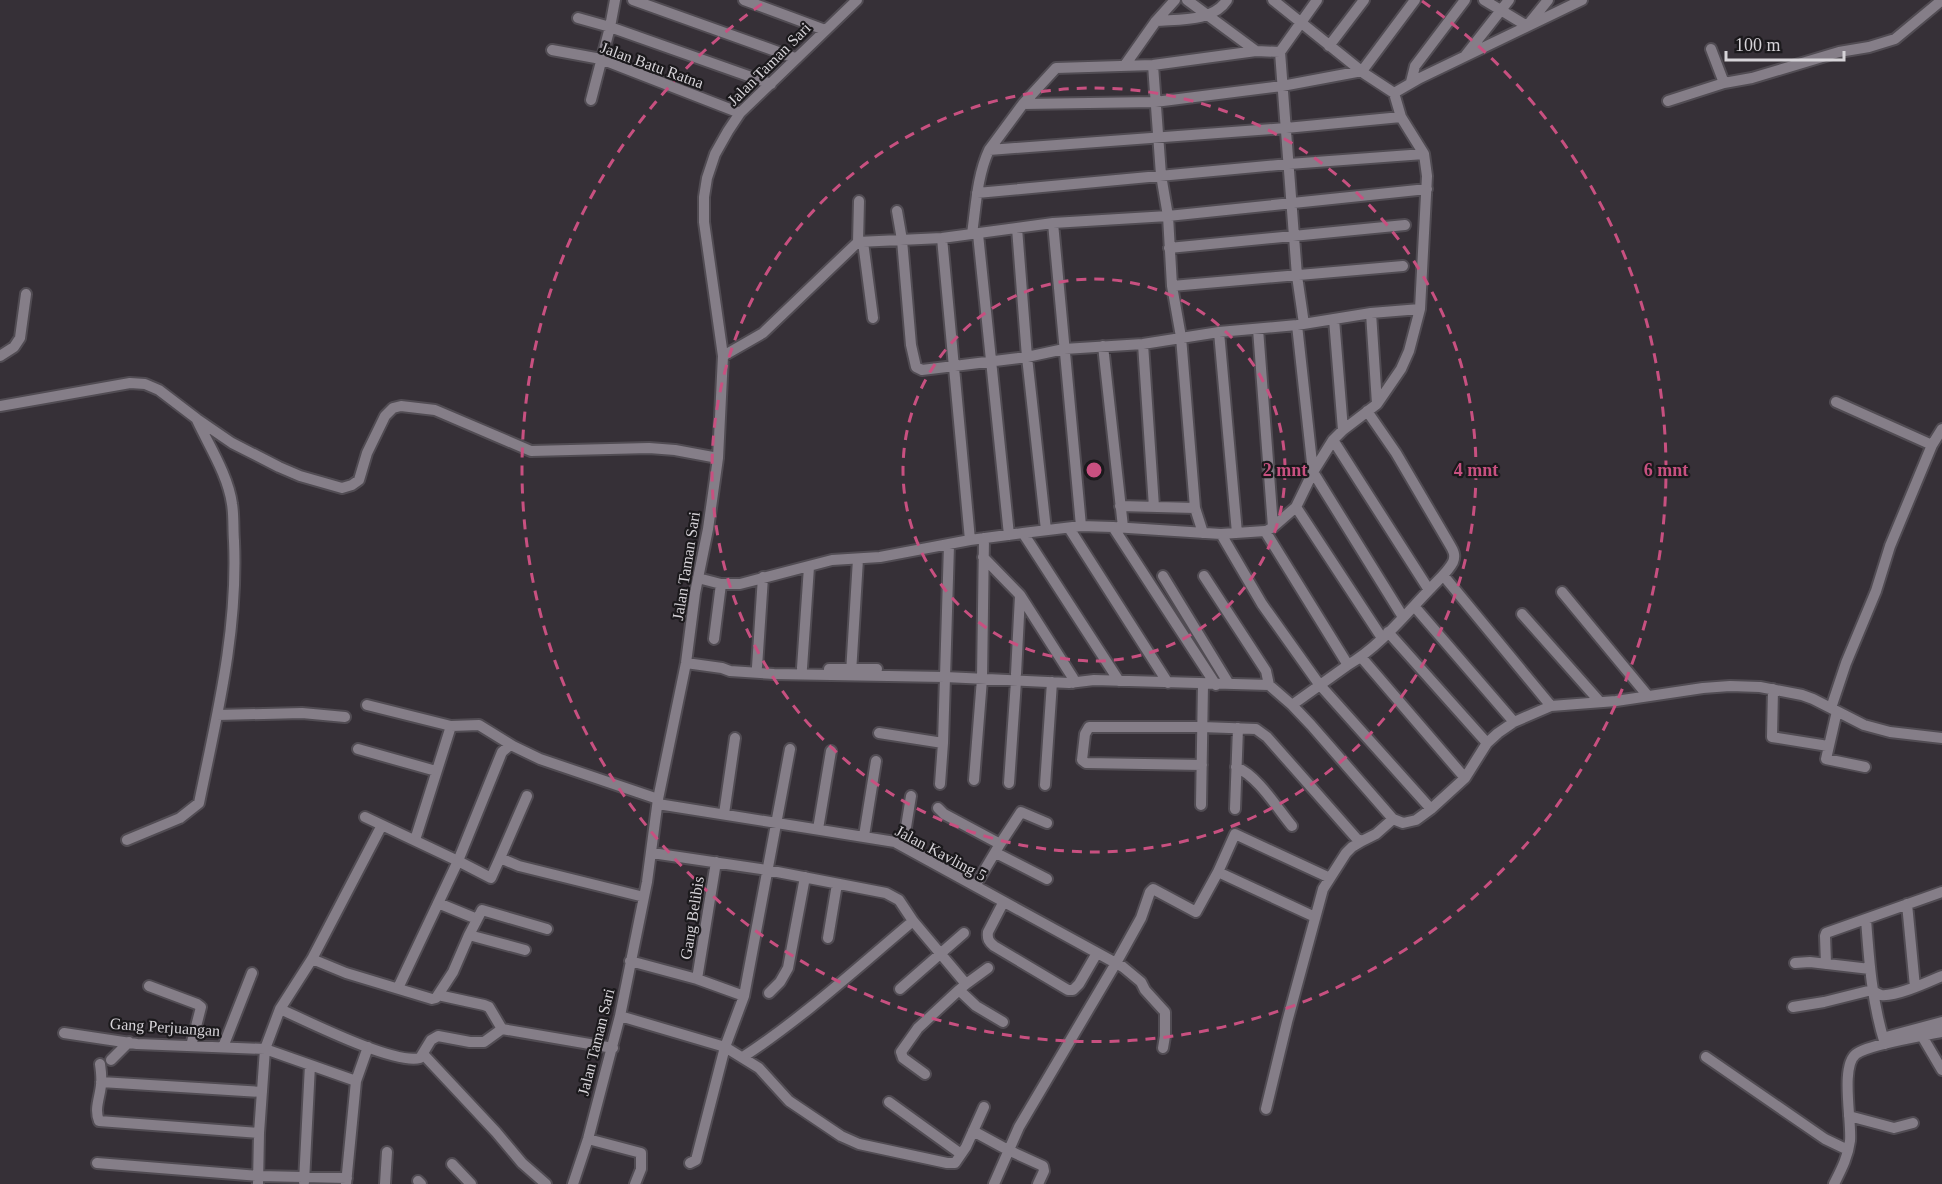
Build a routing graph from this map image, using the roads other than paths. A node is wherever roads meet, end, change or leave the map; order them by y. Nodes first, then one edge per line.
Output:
1 (615, 0) edge
2 (633, 0) edge
3 (744, 0) edge
4 (1175, 0) edge
5 (1187, 0) edge
6 (1227, 0) edge
7 (1273, 0) edge
8 (1317, 0) edge
9 (1364, 0) edge
10 (1415, 0) edge
11 (1465, 0) edge
12 (1484, 0) edge
13 (1509, 0) edge
14 (1548, 0) edge
15 (1582, 0) edge
16 (1942, 0) edge
17 (854, 1) edge
18 (1501, 10) junction
19 (1208, 15) junction
20 (578, 18) dead end
21 (1156, 21) junction
22 (1300, 22) junction
23 (1527, 26) junction
24 (610, 27) junction
25 (825, 30) junction
26 (1329, 46) junction
27 (1711, 49) dead end
28 (552, 50) dead end
29 (1256, 51) junction
30 (1280, 52) junction
31 (795, 58) junction
32 (1463, 58) junction
33 (601, 60) junction
34 (1125, 65) junction
35 (1153, 65) junction
36 (1362, 71) junction
37 (1411, 82) junction
38 (1724, 83) junction
39 (771, 84) junction
40 (1282, 86) junction
41 (1394, 93) junction
42 (591, 100) dead end
43 (1668, 101) dead end
44 (1155, 102) junction
45 (1023, 104) junction
46 (740, 113) junction
47 (1401, 117) junction
48 (1286, 128) junction
49 (1158, 138) junction
50 (989, 150) junction
51 (1424, 154) junction
52 (1289, 164) junction
53 (1161, 175) junction
54 (1427, 189) junction
55 (978, 192) junction
56 (859, 201) dead end
57 (1292, 204) junction
58 (897, 211) dead end
59 (1168, 216) junction
60 (1053, 223) junction
61 (1405, 225) dead end
62 (1017, 228) junction
63 (975, 234) junction
64 (1294, 236) junction
65 (942, 238) junction
66 (902, 240) junction
67 (861, 242) junction
68 (1169, 248) junction
69 (1402, 267) dead end
70 (1297, 276) junction
71 (1172, 286) junction
72 (26, 294) dead end
73 (1420, 309) junction
74 (1371, 313) junction
75 (873, 318) dead end
76 (1334, 319) junction
77 (1300, 324) junction
78 (1258, 329) junction
79 (1219, 332) junction
80 (1181, 337) junction
81 (1143, 344) junction
82 (1103, 346) junction
83 (1064, 349) junction
84 (0, 356) edge
85 (723, 356) junction
86 (1027, 357) junction
87 (990, 362) junction
88 (953, 367) junction
89 (1836, 402) dead end
90 (1377, 404) junction
91 (0, 406) edge
92 (1367, 411) junction
93 (197, 419) junction
94 (1942, 429) edge
95 (1342, 430) junction
96 (1333, 440) junction
97 (1932, 445) junction
98 (718, 458) junction
99 (1313, 472) junction
100 (1120, 506) junction
101 (1154, 507) junction
102 (1296, 507) junction
103 (1195, 508) junction
104 (1081, 526) junction
105 (1118, 527) junction
106 (1069, 528) junction
107 (1269, 529) junction
108 (1046, 530) junction
109 (1023, 532) junction
110 (1203, 533) junction
111 (1238, 533) junction
112 (1221, 534) junction
113 (1010, 535) junction
114 (984, 538) junction
115 (970, 540) junction
116 (949, 545) junction
117 (983, 557) junction
118 (858, 560) junction
119 (809, 567) junction
120 (1443, 575) junction
121 (1163, 576) dead end
122 (1204, 576) dead end
123 (764, 577) junction
124 (698, 578) junction
125 (721, 584) junction
126 (1429, 590) junction
127 (1562, 592) dead end
128 (1020, 595) junction
129 (1414, 606) junction
130 (1522, 614) dead end
131 (1403, 617) junction
132 (1385, 635) junction
133 (714, 639) dead end
134 (1361, 657) junction
135 (686, 663) junction
136 (1348, 665) junction
137 (757, 667) junction
138 (722, 668) junction
139 (802, 668) junction
140 (774, 671) junction
141 (824, 672) junction
142 (851, 672) junction
143 (945, 674) junction
144 (982, 676) junction
145 (1016, 677) junction
146 (1077, 680) junction
147 (1119, 681) junction
148 (1052, 682) junction
149 (1168, 683) junction
150 (1203, 684) junction
151 (1229, 684) junction
152 (1319, 684) junction
153 (1216, 685) junction
154 (1269, 685) junction
155 (1773, 689) junction
156 (1648, 696) junction
157 (1600, 702) junction
158 (367, 705) dead end
159 (1292, 705) junction
160 (1551, 706) junction
161 (1834, 709) junction
162 (217, 715) junction
163 (345, 717) dead end
164 (1514, 722) junction
165 (451, 726) junction
166 (1202, 727) junction
167 (1238, 728) junction
168 (879, 733) dead end
169 (735, 738) dead end
170 (1942, 738) edge
171 (943, 743) junction
172 (1486, 743) junction
173 (513, 746) junction
174 (1828, 746) junction
175 (358, 749) dead end
176 (790, 749) dead end
177 (831, 751) dead end
178 (876, 761) dead end
179 (1202, 765) junction
180 (1236, 767) junction
181 (1865, 767) dead end
182 (436, 771) junction
183 (1465, 778) junction
184 (974, 780) dead end
185 (1010, 783) dead end
186 (940, 784) dead end
187 (1045, 785) dead end
188 (527, 796) dead end
189 (911, 796) dead end
190 (658, 801) junction
191 (1201, 805) dead end
192 (938, 808) dead end
193 (1235, 809) dead end
194 (1431, 809) junction
195 (724, 814) junction
196 (365, 817) dead end
197 (1393, 819) junction
198 (776, 822) junction
199 (1047, 823) dead end
200 (382, 825) junction
201 (1292, 826) dead end
202 (818, 829) junction
203 (864, 836) junction
204 (127, 840) dead end
205 (415, 840) junction
206 (1362, 841) junction
207 (903, 846) junction
208 (998, 849) junction
209 (652, 853) junction
210 (500, 858) junction
211 (459, 861) junction
212 (716, 862) junction
213 (767, 870) junction
214 (1218, 872) junction
215 (805, 877) junction
216 (1330, 878) junction
217 (1047, 879) dead end
218 (837, 884) junction
219 (975, 886) junction
220 (1942, 892) edge
221 (644, 897) junction
222 (438, 903) junction
223 (1003, 903) junction
224 (1908, 904) junction
225 (1316, 917) junction
226 (477, 919) junction
227 (1866, 919) junction
228 (913, 921) junction
229 (547, 929) dead end
230 (964, 933) dead end
231 (469, 934) junction
232 (828, 938) dead end
233 (525, 950) dead end
234 (1097, 953) junction
235 (940, 955) junction
236 (312, 959) junction
237 (630, 961) junction
238 (1796, 963) dead end
239 (1826, 964) junction
240 (1120, 965) junction
241 (988, 968) dead end
242 (1870, 969) junction
243 (252, 973) dead end
244 (1942, 976) edge
245 (697, 979) junction
246 (149, 986) dead end
247 (963, 987) junction
248 (1915, 987) junction
249 (398, 988) junction
250 (900, 989) dead end
251 (1872, 990) junction
252 (769, 993) dead end
253 (438, 995) junction
254 (744, 996) junction
255 (1793, 1007) dead end
256 (280, 1009) junction
257 (620, 1016) junction
258 (1942, 1022) edge
259 (1003, 1023) dead end
260 (502, 1029) junction
261 (1942, 1032) edge
262 (64, 1033) dead end
263 (1922, 1036) junction
264 (1884, 1041) junction
265 (129, 1042) junction
266 (192, 1046) junction
267 (223, 1047) junction
268 (368, 1047) junction
269 (724, 1047) junction
270 (613, 1048) junction
271 (1163, 1048) dead end
272 (265, 1049) junction
273 (423, 1054) junction
274 (1706, 1056) dead end
275 (743, 1057) junction
276 (310, 1065) junction
277 (1942, 1070) edge
278 (925, 1074) dead end
279 (356, 1081) junction
280 (101, 1082) junction
281 (262, 1092) junction
282 (889, 1102) dead end
283 (984, 1107) dead end
284 (1266, 1109) dead end
285 (1849, 1116) junction
286 (1913, 1123) dead end
287 (973, 1131) junction
288 (259, 1133) junction
289 (588, 1139) junction
290 (1008, 1150) junction
291 (1848, 1150) junction
292 (387, 1152) dead end
293 (961, 1154) junction
294 (690, 1162) dead end
295 (97, 1163) dead end
296 (452, 1164) dead end
297 (259, 1180) edge
298 (304, 1181) edge
299 (347, 1181) edge
300 (385, 1184) edge
301 (471, 1184) edge
302 (546, 1184) edge
303 (573, 1184) edge
304 (635, 1184) edge
305 (994, 1184) edge
306 (1038, 1184) edge
307 (1834, 1184) edge

1 - 24 street
2 - 31 street
3 - 25 street
4 - 21 street
5 - 19 street
6 - 19 street
7 - 22 street
8 - 22 street
9 - 26 street
10 - 36 street
11 - 37 street
12 - 18 street
13 - 18 street
14 - 23 street
15 - 23 street
16 - 38 street
17 - 25 street, Jalan Taman Sari
18 - 23 street
18 - 32 street
19 - 21 street
19 - 29 street
20 - 24 street
21 - 34 street
22 - 26 street
22 - 30 street
23 - 32 street
24 - 33 street
24 - 39 street
25 - 31 street, Jalan Taman Sari
26 - 36 street
27 - 38 street
28 - 33 street, Jalan Batu Ratna
29 - 30 street
29 - 35 street
30 - 40 street
31 - 39 street, Jalan Taman Sari
32 - 37 street
33 - 42 street
33 - 46 street, Jalan Batu Ratna
34 - 35 street
34 - 45 street
35 - 44 street
36 - 40 street
36 - 41 street
37 - 41 street
38 - 43 street
39 - 46 street, Jalan Taman Sari
40 - 44 street
40 - 48 street
41 - 47 street
44 - 45 street
44 - 49 street
45 - 50 street
46 - 85 street, Jalan Taman Sari
47 - 48 street
47 - 51 street
48 - 49 street
48 - 52 street
49 - 50 street
49 - 53 street
50 - 55 street
51 - 52 street
51 - 54 street
52 - 53 street
52 - 57 street
53 - 55 street
53 - 59 street
54 - 57 street
54 - 73 street
55 - 63 street
56 - 67 street
57 - 59 street
57 - 64 street
58 - 66 street
59 - 60 street
59 - 68 street
60 - 62 street
60 - 83 street
61 - 64 street
62 - 63 street
62 - 86 street
63 - 65 street
63 - 87 street
64 - 68 street
64 - 70 street
65 - 66 street
65 - 88 street
66 - 67 street
66 - 88 street
67 - 75 street
67 - 85 street
68 - 71 street
69 - 70 street
70 - 71 street
70 - 77 street
71 - 80 street
72 - 84 street
73 - 74 street
73 - 90 street
74 - 76 street
74 - 90 street
76 - 77 street
76 - 95 street
77 - 78 street
77 - 99 street
78 - 79 street
78 - 107 street
79 - 80 street
79 - 111 street
80 - 81 street
80 - 103 street
81 - 82 street
81 - 101 street
82 - 83 street
82 - 100 street
83 - 86 street
83 - 104 street
85 - 98 street, Jalan Taman Sari
86 - 87 street
86 - 108 street
87 - 88 street
87 - 113 street
88 - 115 street
89 - 97 street
90 - 92 street
91 - 93 street
92 - 95 street
92 - 120 street
93 - 98 street
93 - 162 street
94 - 97 street
95 - 96 street
96 - 99 street
96 - 126 street
97 - 161 street
98 - 124 street, Jalan Taman Sari
99 - 102 street
99 - 131 street
100 - 101 street
100 - 105 street
101 - 103 street
102 - 107 street
102 - 132 street
103 - 110 street
104 - 105 street
104 - 106 street
105 - 110 street
105 - 153 street
106 - 108 street
106 - 149 street
107 - 111 street
107 - 136 street
108 - 109 street
109 - 113 street
109 - 147 street
110 - 112 street
111 - 112 street
112 - 152 street
113 - 114 street
114 - 115 street
114 - 117 street
115 - 116 street
116 - 118 street
116 - 143 street
117 - 128 street
117 - 144 street
118 - 119 street
118 - 142 street
119 - 123 street
119 - 139 street
120 - 126 street
120 - 160 street
121 - 151 street
122 - 154 street
123 - 125 street
123 - 137 street
124 - 125 street
124 - 135 street, Jalan Taman Sari
125 - 133 street
126 - 129 street
127 - 156 street
128 - 145 street
128 - 146 street
129 - 131 street
129 - 164 street
130 - 157 street
131 - 132 street
132 - 134 street
132 - 172 street
134 - 136 street
134 - 183 street
135 - 138 street
135 - 190 street, Jalan Taman Sari
136 - 152 street
137 - 138 street
137 - 140 street
138 - 140 street
139 - 140 street
139 - 141 street
140 - 141 street
141 - 142 street
142 - 143 street
143 - 144 street
143 - 171 street
144 - 145 street
144 - 184 street
145 - 146 street
145 - 148 street
145 - 185 street
146 - 147 street
146 - 148 street
147 - 149 street
148 - 187 street
149 - 150 street
150 - 153 street
150 - 166 street
151 - 153 street
151 - 154 street
152 - 159 street
152 - 194 street
154 - 159 street
155 - 156 street
155 - 161 street
155 - 174 street
156 - 157 street
157 - 160 street
158 - 165 street, Jalan Kavling 5
159 - 197 street
160 - 164 street
161 - 170 street
161 - 174 street
162 - 163 street
162 - 204 street
164 - 172 street
165 - 173 street, Jalan Kavling 5
165 - 182 street
166 - 167 street
166 - 179 street
166 - 179 street
167 - 180 street
167 - 206 street
168 - 171 street
169 - 195 street
171 - 186 street
172 - 183 street
173 - 190 street, Jalan Kavling 5
173 - 211 street
174 - 181 street
175 - 182 street
176 - 198 street
177 - 202 street
178 - 203 street
179 - 191 street
180 - 193 street
180 - 201 street
182 - 205 street
183 - 194 street
188 - 210 street
189 - 207 street
190 - 195 street, Jalan Kavling 5
190 - 209 street, Jalan Taman Sari
192 - 208 street
194 - 197 street
195 - 198 street, Jalan Kavling 5
196 - 200 street
197 - 206 street
198 - 202 street, Jalan Kavling 5
198 - 213 street
199 - 208 street
200 - 205 street
200 - 236 street
202 - 203 street, Jalan Kavling 5
203 - 207 street, Jalan Kavling 5
205 - 211 street
206 - 216 street
207 - 219 street, Jalan Kavling 5
208 - 217 street
208 - 219 street
209 - 212 street
209 - 221 street, Jalan Taman Sari
210 - 211 street
210 - 221 street
211 - 222 street
212 - 213 street
212 - 245 street, Gang Belibis
213 - 215 street
213 - 254 street
214 - 216 street
214 - 225 street
214 - 240 street
215 - 218 street
215 - 252 street
216 - 225 street
218 - 228 street
218 - 232 street
219 - 223 street, Jalan Kavling 5
220 - 224 street
221 - 237 street, Jalan Taman Sari
222 - 226 street
222 - 249 street
223 - 234 street, Jalan Kavling 5
223 - 234 street
224 - 227 street
224 - 248 street
225 - 284 street
226 - 229 street
226 - 231 street
227 - 239 street
227 - 242 street
228 - 235 street
228 - 275 street
230 - 235 street
231 - 233 street
231 - 253 street
234 - 240 street, Jalan Kavling 5
235 - 247 street
235 - 250 street
236 - 249 street
236 - 256 street
237 - 245 street
237 - 257 street, Jalan Taman Sari
238 - 239 street
239 - 242 street
240 - 271 street, Jalan Kavling 5
240 - 290 street
241 - 247 street
242 - 251 street
243 - 267 street
244 - 248 street
245 - 254 street
246 - 266 street
247 - 259 street
247 - 278 street
248 - 251 street
249 - 253 street
251 - 255 street
251 - 264 street
253 - 260 street
254 - 269 street
256 - 268 street
256 - 272 street
257 - 269 street
257 - 270 street, Jalan Taman Sari
258 - 264 street
260 - 270 street
260 - 273 street
261 - 263 street
262 - 265 street, Gang Perjuangan
263 - 264 street
263 - 277 street
264 - 285 street
265 - 266 street, Gang Perjuangan
265 - 280 street
266 - 267 street, Gang Perjuangan
267 - 272 street, Gang Perjuangan
268 - 273 street
268 - 279 street
269 - 275 street
269 - 294 street
270 - 289 street, Jalan Taman Sari
272 - 276 street, Gang Perjuangan
272 - 281 street
273 - 302 street
274 - 291 street
275 - 293 street
276 - 279 street, Gang Perjuangan
276 - 298 street
279 - 299 street
280 - 281 street
280 - 288 street
281 - 288 street
282 - 293 street
283 - 287 street
285 - 286 street
285 - 291 street
287 - 290 street
287 - 293 street
288 - 297 street
289 - 303 street, Jalan Taman Sari
289 - 304 street
290 - 305 street
290 - 306 street
291 - 307 street
292 - 300 street
295 - 297 street
296 - 301 street
297 - 298 street
298 - 299 street

